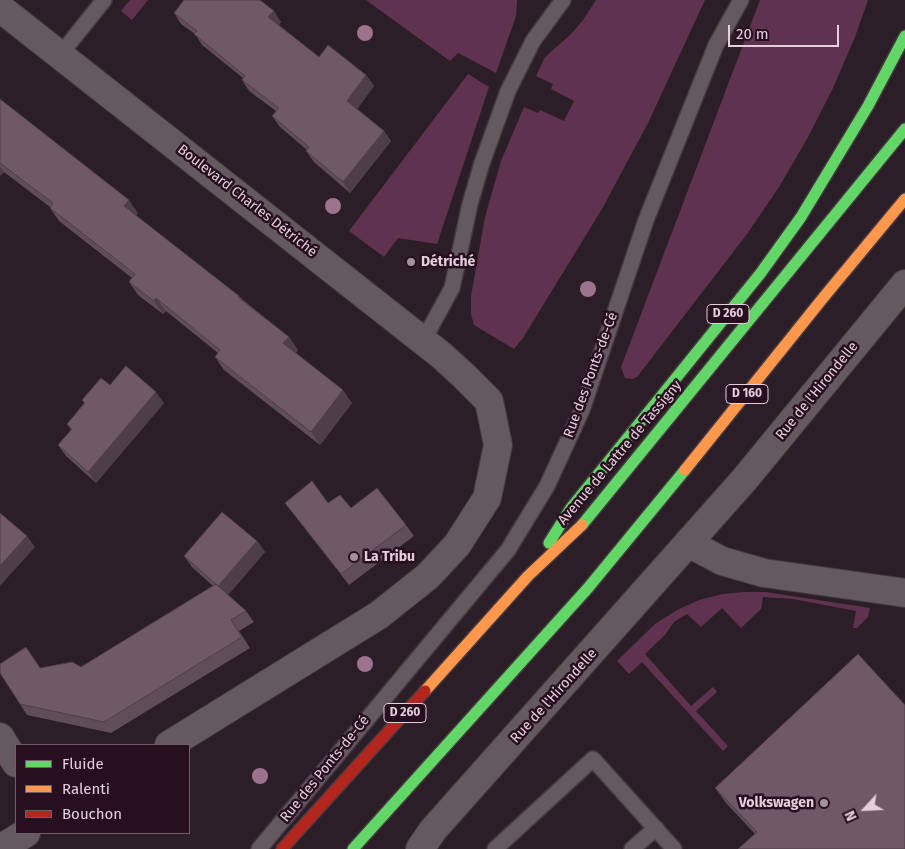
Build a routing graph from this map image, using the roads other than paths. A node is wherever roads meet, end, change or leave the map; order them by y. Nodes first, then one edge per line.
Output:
1 (104, 0) edge
2 (563, 0) edge
3 (741, 0) edge
4 (0, 8) edge
5 (905, 36) edge
6 (60, 55) junction
7 (905, 129) edge
8 (905, 199) edge
9 (905, 284) edge
10 (423, 341) junction
11 (688, 543) junction
12 (528, 576) junction
13 (905, 593) edge
14 (0, 737) edge
15 (170, 744) edge
16 (15, 761) edge
17 (656, 828) junction
18 (24, 834) edge
19 (0, 849) edge
20 (259, 849) edge
21 (282, 849) edge
22 (353, 849) edge
23 (420, 849) edge
24 (495, 849) edge
25 (632, 849) edge
26 (674, 849) edge

1 - 6 lane
2 - 10 lane
3 - 20 lane, Rue des Ponts-de-Cé
4 - 6 street, Boulevard Charles Détriché
5 - 12 main road, D 260
6 - 10 street, Boulevard Charles Détriché
7 - 12 main road, Avenue de Lattre de Tassigny / D 260
8 - 22 main road, D 160
9 - 11 street, Rue de l'Hirondelle
10 - 15 street, Boulevard Charles Détriché
11 - 13 street
11 - 23 street, Rue de l'Hirondelle
12 - 21 main road, Avenue de Lattre de Tassigny / D 260
14 - 16 street
17 - 24 lane
17 - 25 lane
17 - 26 lane
18 - 19 street

